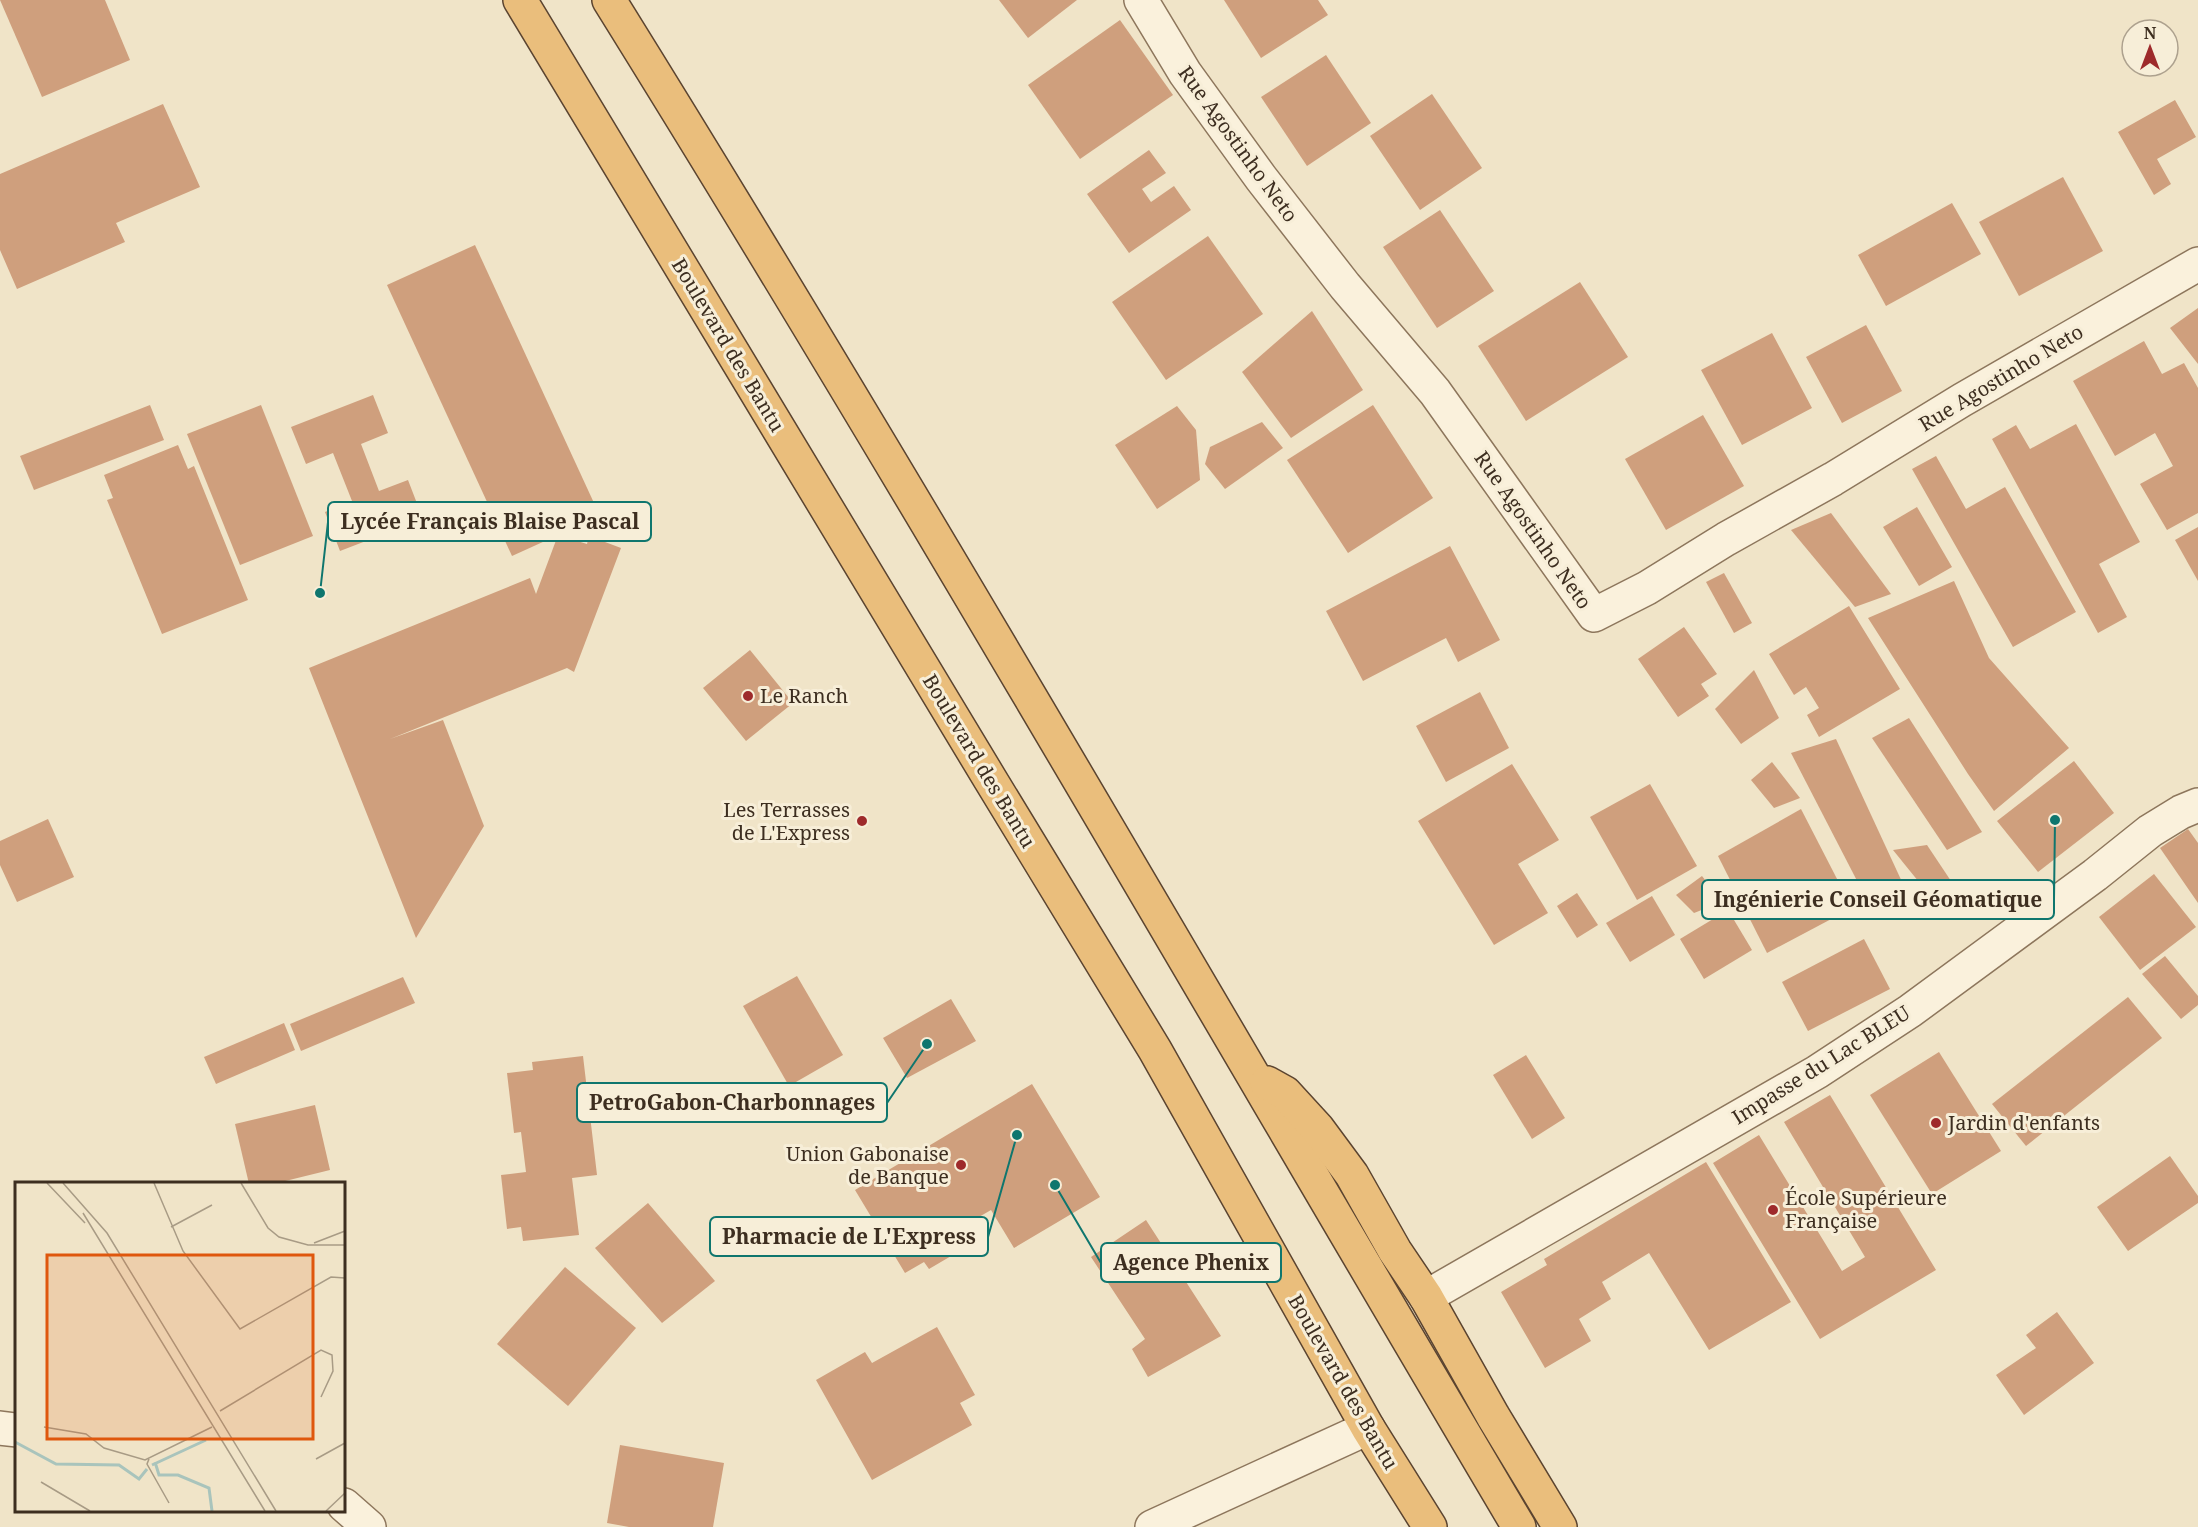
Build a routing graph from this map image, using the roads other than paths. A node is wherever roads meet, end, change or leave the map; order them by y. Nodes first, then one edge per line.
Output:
1 (519, 0) edge
2 (609, 0) edge
3 (1141, 0) edge
4 (2198, 264) edge
5 (2198, 805) edge
6 (1254, 1076) junction
7 (1426, 1297) junction
8 (0, 1428) edge
9 (1368, 1428) junction
10 (15, 1430) edge
11 (345, 1505) edge
12 (369, 1527) edge
13 (1152, 1527) edge
14 (1430, 1527) edge
15 (1519, 1527) edge
16 (1560, 1527) edge

1 - 9 highway, Boulevard des Bantu
2 - 6 highway
3 - 4 street, Rue Agostinho Neto
5 - 7 street, Impasse du Lac BLEU
6 - 7 highway
6 - 15 highway
7 - 16 highway
8 - 10 street
9 - 13 street
9 - 14 highway, Boulevard des Bantu
11 - 12 street

